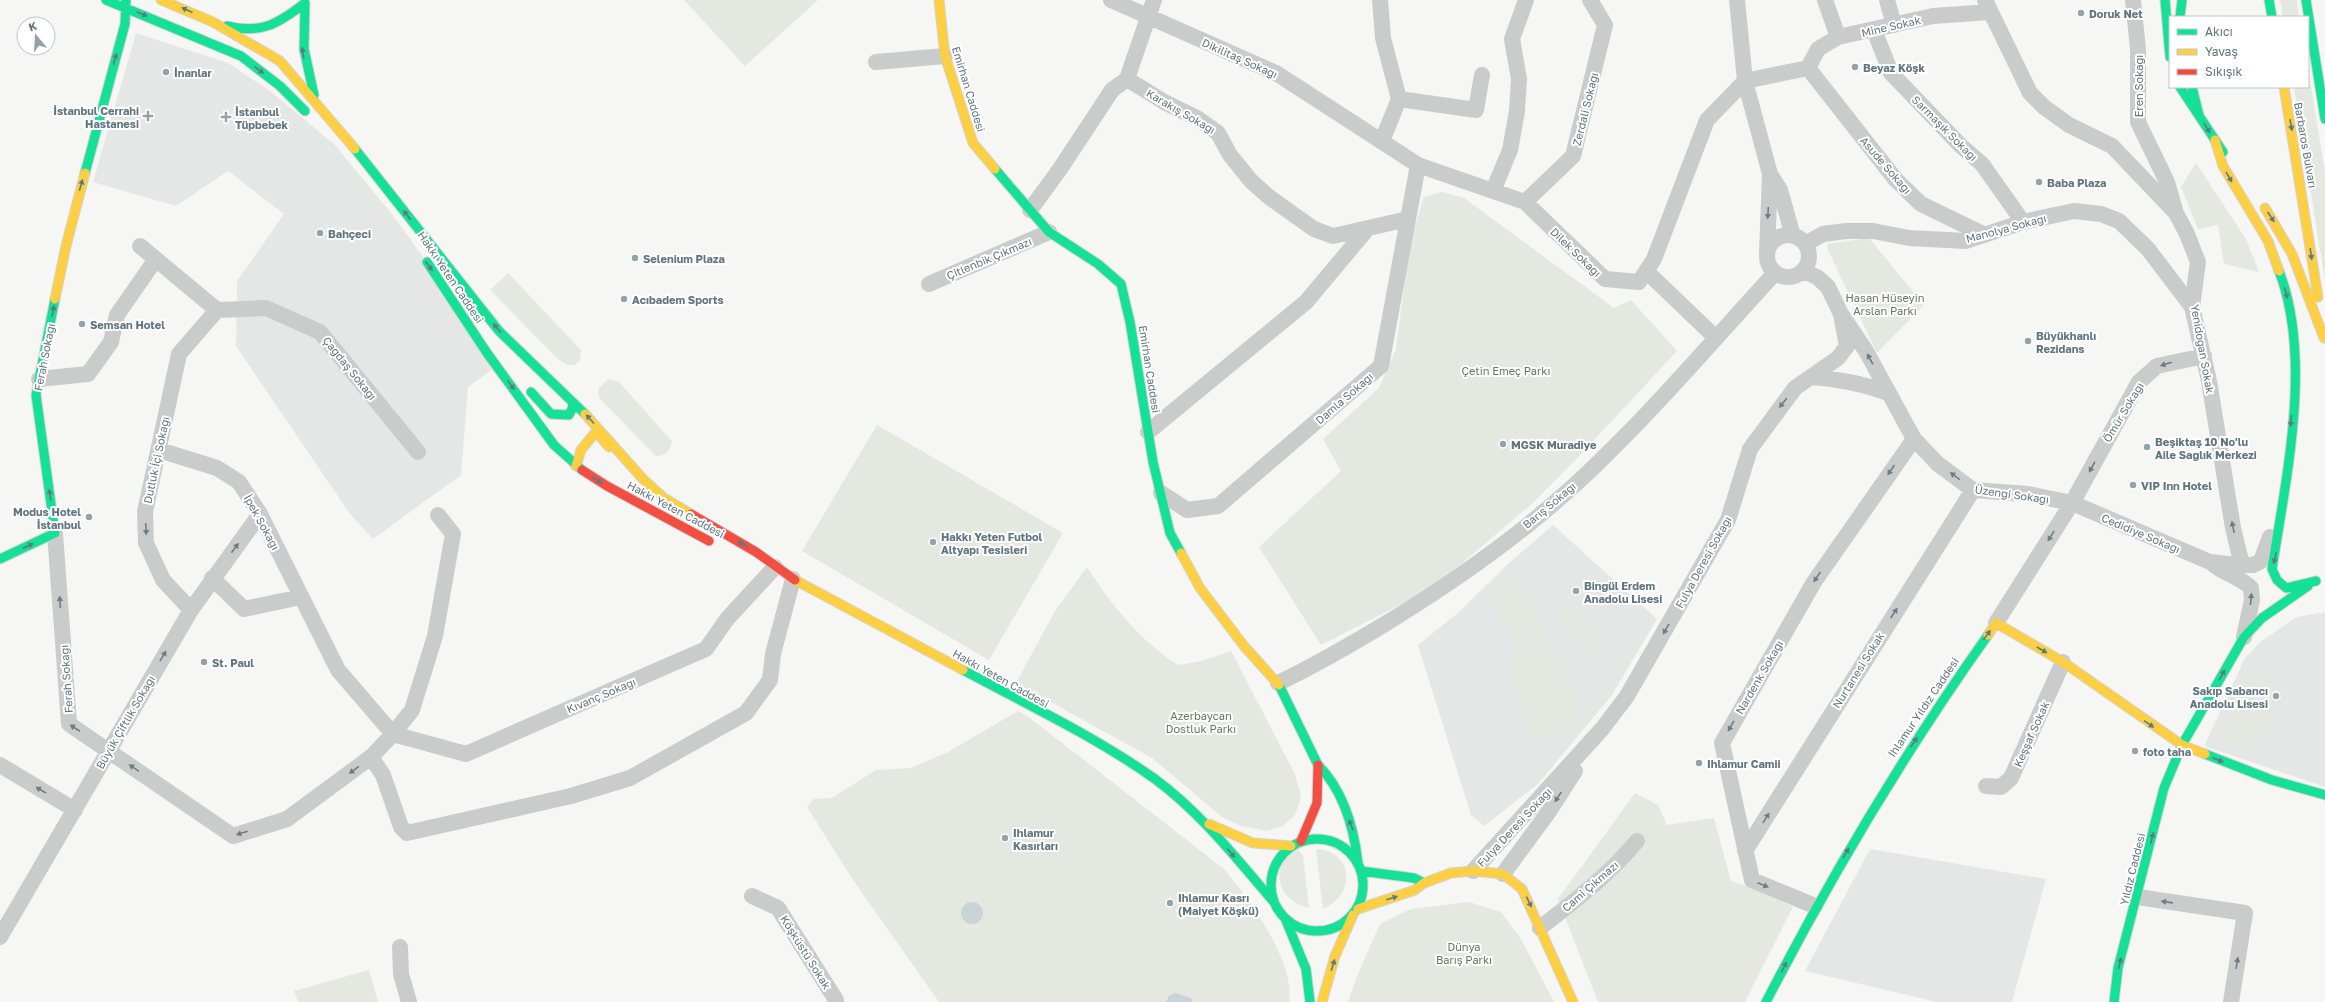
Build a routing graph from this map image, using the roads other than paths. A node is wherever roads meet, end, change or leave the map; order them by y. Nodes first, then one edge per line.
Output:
1 (106, 0) edge
2 (161, 0) edge
3 (939, 0) edge
4 (1111, 0) edge
5 (1154, 0) edge
6 (1380, 0) edge
7 (1526, 0) edge
8 (1590, 0) edge
9 (1737, 0) edge
10 (1825, 0) edge
11 (1887, 0) edge
12 (2133, 0) edge
13 (2165, 0) edge
14 (2182, 0) edge
15 (2269, 0) edge
16 (2306, 0) edge
17 (306, 2) edge
18 (126, 4) edge
19 (1987, 6) edge
20 (2180, 16) edge
21 (2272, 16) edge
22 (2309, 16) edge
23 (1146, 17) junction
24 (2309, 19) edge
25 (213, 22) junction
26 (1894, 25) junction
27 (1874, 30) junction
28 (294, 33) dead end
29 (1838, 37) junction
30 (2169, 46) edge
31 (945, 56) junction
32 (283, 58) junction
33 (876, 62) dead end
34 (2316, 63) junction
35 (1808, 68) junction
36 (1482, 75) dead end
37 (1127, 79) junction
38 (2325, 80) edge
39 (1745, 81) junction
40 (280, 86) junction
41 (2181, 88) edge
42 (2192, 88) edge
43 (2284, 88) edge
44 (1398, 98) junction
45 (317, 104) junction
46 (2199, 115) junction
47 (310, 118) dead end
48 (2325, 119) edge
49 (2215, 140) junction
50 (1382, 141) junction
51 (1418, 165) junction
52 (2238, 172) dead end
53 (1770, 174) junction
54 (1493, 191) junction
55 (1525, 202) junction
56 (2262, 203) dead end
57 (1030, 210) junction
58 (2176, 213) junction
59 (1408, 219) junction
60 (2023, 222) junction
61 (1368, 228) junction
62 (1049, 232) junction
63 (1985, 235) junction
64 (1799, 240) junction
65 (140, 246) dead end
66 (1767, 253) junction
67 (420, 254) dead end
68 (156, 259) junction
69 (1646, 271) junction
70 (1803, 271) junction
71 (1775, 272) junction
72 (929, 284) dead end
73 (2192, 307) junction
74 (217, 310) junction
75 (1842, 314) junction
76 (1715, 337) junction
77 (2324, 338) junction
78 (2325, 349) edge
79 (487, 353) junction
80 (2204, 356) junction
81 (515, 375) dead end
82 (1812, 377) junction
83 (39, 379) junction
84 (525, 386) dead end
85 (1888, 393) junction
86 (572, 402) junction
87 (1148, 432) junction
88 (1914, 439) junction
89 (159, 450) junction
90 (418, 452) dead end
91 (576, 466) junction
92 (643, 479) junction
93 (1973, 490) junction
94 (1160, 493) junction
95 (2072, 504) junction
96 (260, 514) junction
97 (438, 515) dead end
98 (2280, 520) junction
99 (55, 534) junction
100 (717, 545) dead end
101 (0, 559) edge
102 (752, 560) dead end
103 (2210, 562) junction
104 (2242, 565) junction
105 (775, 567) junction
106 (2325, 575) edge
107 (212, 578) junction
108 (793, 579) junction
109 (2316, 581) junction
110 (301, 597) junction
111 (190, 610) junction
112 (1996, 623) junction
113 (2244, 637) junction
114 (2063, 662) junction
115 (1278, 683) junction
116 (1602, 729) junction
117 (393, 734) junction
118 (2182, 745) junction
119 (108, 750) junction
120 (371, 757) junction
121 (1318, 765) junction
122 (0, 766) edge
123 (1986, 786) dead end
124 (2325, 795) edge
125 (75, 810) junction
126 (1206, 823) junction
127 (1301, 841) junction
128 (1637, 841) dead end
129 (1291, 846) junction
130 (1745, 851) junction
131 (1360, 867) junction
132 (1473, 871) junction
133 (1503, 874) junction
134 (1424, 882) junction
135 (752, 896) dead end
136 (2138, 898) junction
137 (1273, 901) junction
138 (1815, 906) junction
139 (1355, 912) junction
140 (1285, 918) junction
141 (1540, 928) junction
142 (0, 937) edge
143 (400, 947) dead end
144 (839, 1001) edge
145 (409, 1002) edge
146 (1310, 1002) edge
147 (1322, 1002) edge
148 (1573, 1002) edge
149 (1766, 1002) edge
150 (2114, 1002) edge
151 (2231, 1002) edge

1 - 18 main road
25 -> 2 main road, Hakkı Yeten Caddesi
3 - 31 main road, Emirhan Caddesi
4 - 23 street, Dikilitaş Sokağı
5 - 23 street
6 - 44 street
7 - 54 street
8 - 55 street, Zerdali Sokağı
9 - 39 street
10 - 29 street
11 - 26 street
12 - 58 street, Eren Sokağı
13 - 30 main road
14 - 20 main road
15 - 21 main road
16 - 22 main road
17 - 25 main road
17 - 28 main road
45 -> 17 main road
18 -> 40 main road
83 -> 18 main road, Ferah Sokağı
19 - 26 street, Mine Sokak
19 - 58 street, Yenidoğan Sokak
23 - 37 street
23 - 50 street, Dikilitaş Sokağı
24 - 34 main road
25 - 32 main road, Hakkı Yeten Caddesi
26 - 27 street, Mine Sokak
27 - 29 street, Mine Sokak
27 - 60 street, Sarmaşık Sokağı
29 - 35 street, Mine Sokak
31 - 33 street
31 - 57 main road, Emirhan Caddesi
32 - 40 main road
32 - 45 main road, Hakkı Yeten Caddesi
34 - 38 main road
34 - 48 main road
35 - 39 street
35 - 63 street, Asude Sokağı
36 - 44 street
37 - 57 street
37 - 61 street, Karakış Sokağı
39 - 53 street
39 - 69 street, Dilek Sokağı
40 - 47 main road
41 - 46 main road
42 - 46 main road
43 -> 77 main road, Barbaros Bulvarı
44 - 50 street
86 -> 45 main road, Hakkı Yeten Caddesi
46 -> 49 main road
49 - 52 main road
49 -> 98 main road
50 - 51 street, Dikilitaş Sokağı
51 - 54 street, Dilek Sokağı
51 - 59 street, Damla Sokağı
53 - 64 street
53 -> 66 street
54 - 55 street, Dilek Sokağı
55 - 69 street, Dilek Sokağı
56 -> 77 main road
57 - 62 main road, Emirhan Caddesi
58 - 73 street, Yenidoğan Sokak
59 - 61 street, Karakış Sokağı
59 - 94 street, Damla Sokağı
60 - 63 street, Manolya Sokağı
60 - 73 street, Manolya Sokağı
61 - 87 street
62 - 72 street, Çitlenbik Çıkmazı
62 - 87 main road, Emirhan Caddesi
63 - 64 street, Manolya Sokağı
64 - 66 street
64 - 70 street
65 - 68 street
66 - 71 street
67 -> 79 main road, Hakkı Yeten Caddesi
68 - 74 street
68 - 83 street
69 - 76 street
70 - 71 street
70 - 75 street, Üzengi Sokağı
71 - 76 street, Barış Sokağı
73 - 80 street, Yenidoğan Sokak
74 - 89 street, Dutluk İçi Sokağı
74 - 90 street, Çağdaş Sokağı
75 - 82 street, Fulya Deresi Sokağı
85 -> 75 street, Üzengi Sokağı
76 - 115 street, Barış Sokağı
77 - 78 main road, Barbaros Bulvarı
79 - 81 main road
79 -> 91 main road, Hakkı Yeten Caddesi
80 -> 95 street, Ömür Sokağı
104 -> 80 street, Yenidoğan Sokak
82 - 85 street
82 -> 116 street, Fulya Deresi Sokağı
99 -> 83 main road, Ferah Sokağı
84 - 86 main road
85 - 88 street, Üzengi Sokağı
92 -> 86 main road, Hakkı Yeten Caddesi
87 - 94 main road, Emirhan Caddesi
93 -> 88 street, Üzengi Sokağı
88 -> 130 street, Nardenk Sokağı
89 - 96 street, İpek Sokağı
89 -> 111 street, Dutluk İçi Sokağı
91 - 92 main road
91 -> 100 main road, Hakkı Yeten Caddesi
105 -> 92 main road, Hakkı Yeten Caddesi
93 - 95 street, Üzengi Sokağı
130 -> 93 street, Nurtanesi Sokak
94 - 115 main road, Emirhan Caddesi
95 - 103 street, Cedidiye Sokağı
95 -> 112 street
107 -> 96 street, Büyük Çiftlik Sokağı
96 - 110 street, İpek Sokağı
97 - 117 street
98 - 104 street, Cedidiye Sokağı
98 -> 109 main road
101 -> 99 main road
119 -> 99 street, Ferah Sokağı
102 - 105 main road, Hakkı Yeten Caddesi
103 - 104 street, Cedidiye Sokağı
113 -> 103 street, Cedidiye Sokağı
105 - 108 main road, Hakkı Yeten Caddesi
105 - 117 street, Kıvanç Sokağı
106 - 109 main road, Yıldız Caddesi
107 - 110 street
107 - 111 street, Büyük Çiftlik Sokağı
108 - 120 street
108 - 126 main road, Hakkı Yeten Caddesi
109 - 113 main road, Yıldız Caddesi
110 - 117 street, İpek Sokağı
119 -> 111 street, Büyük Çiftlik Sokağı
112 -> 114 main road
138 -> 112 main road, Ihlamur Yıldız Caddesi
118 -> 113 main road, Yıldız Caddesi
114 -> 118 main road
114 - 123 street, Keşşaf Sokak
115 - 121 main road, Emirhan Caddesi
116 - 132 street, Fulya Deresi Sokağı
116 -> 133 street, Fulya Deresi Sokağı
117 - 120 street
118 -> 124 main road
136 -> 118 main road, Yıldız Caddesi
120 -> 119 street
119 - 125 street, Büyük Çiftlik Sokağı
121 - 127 main road, Emirhan Caddesi
131 -> 121 main road, Emirhan Caddesi
125 -> 122 street
125 - 142 street, Büyük Çiftlik Sokağı
126 - 129 main road, Hakkı Yeten Caddesi
126 -> 137 main road, Hakkı Yeten Caddesi
127 - 129 main road
127 - 131 main road
128 - 141 street, Cami Çıkmazı
129 - 137 main road
130 -> 138 street, Nardenk Sokağı
131 - 134 main road
131 - 139 main road
132 - 133 main road, Fulya Deresi Sokağı
132 - 134 main road, Fulya Deresi Sokağı
133 -> 141 main road
139 -> 134 main road, Fulya Deresi Sokağı
135 - 144 street, Köşküstü Sokak
150 -> 136 main road, Yıldız Caddesi
151 -> 136 street
137 - 140 main road
149 -> 138 main road, Ihlamur Yıldız Caddesi
139 - 140 main road
147 -> 139 main road
140 - 146 main road
141 - 148 main road
143 - 145 street

